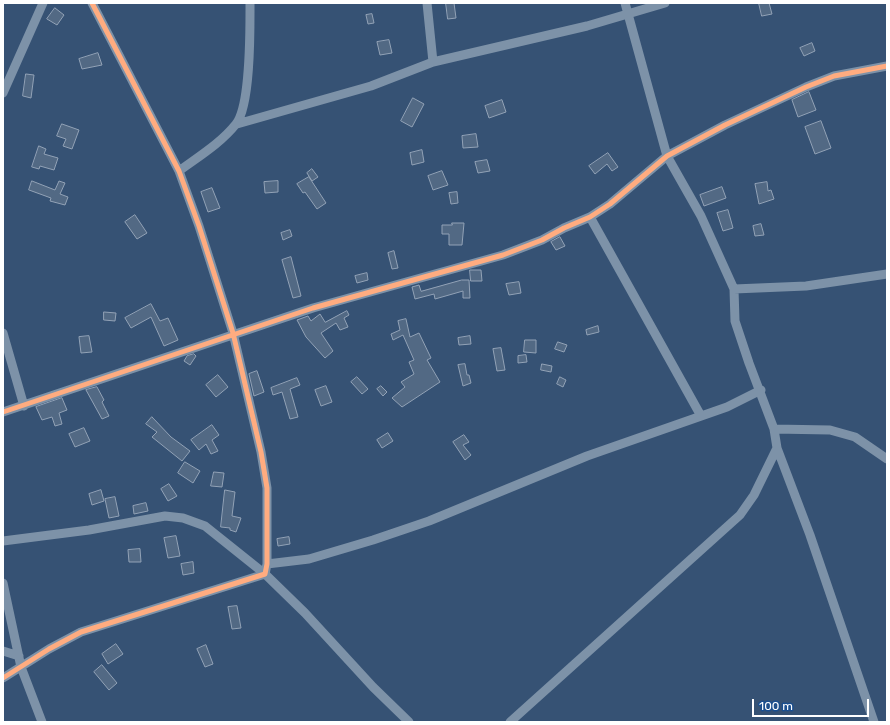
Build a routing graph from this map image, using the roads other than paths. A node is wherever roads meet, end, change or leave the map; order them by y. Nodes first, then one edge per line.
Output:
1 (42, 3) edge
2 (92, 3) edge
3 (250, 3) edge
4 (427, 3) edge
5 (625, 3) edge
6 (664, 3) edge
7 (628, 14) junction
8 (433, 62) junction
9 (887, 66) edge
10 (3, 93) edge
11 (237, 124) junction
12 (667, 156) junction
13 (179, 171) junction
14 (590, 217) junction
15 (887, 274) edge
16 (734, 289) junction
17 (3, 333) edge
18 (233, 333) junction
19 (761, 390) junction
20 (24, 406) junction
21 (3, 412) edge
22 (701, 416) junction
23 (774, 429) junction
24 (777, 448) junction
25 (887, 459) edge
26 (3, 541) edge
27 (267, 564) junction
28 (265, 574) junction
29 (3, 582) edge
30 (3, 651) edge
31 (19, 656) junction
32 (21, 667) junction
33 (3, 678) edge
34 (42, 722) edge
35 (409, 722) edge
36 (510, 722) edge
37 (874, 722) edge

1 - 10 street
2 - 13 street
3 - 11 street
4 - 8 street
5 - 7 street
6 - 7 street
7 - 8 street
7 - 12 street
8 - 11 street
9 - 12 street
11 - 13 street
12 - 14 street
12 - 16 street
13 - 18 street
14 - 18 street
14 - 22 street
15 - 16 street
16 - 19 street
17 - 20 street
18 - 20 street
18 - 27 street
19 - 22 street
19 - 23 street
20 - 21 street
22 - 27 street
23 - 24 street
23 - 25 street
24 - 36 street
24 - 37 street
26 - 28 street
27 - 28 street
28 - 32 street
28 - 35 street
29 - 31 street
30 - 31 street
31 - 32 street
32 - 33 street
32 - 34 street

